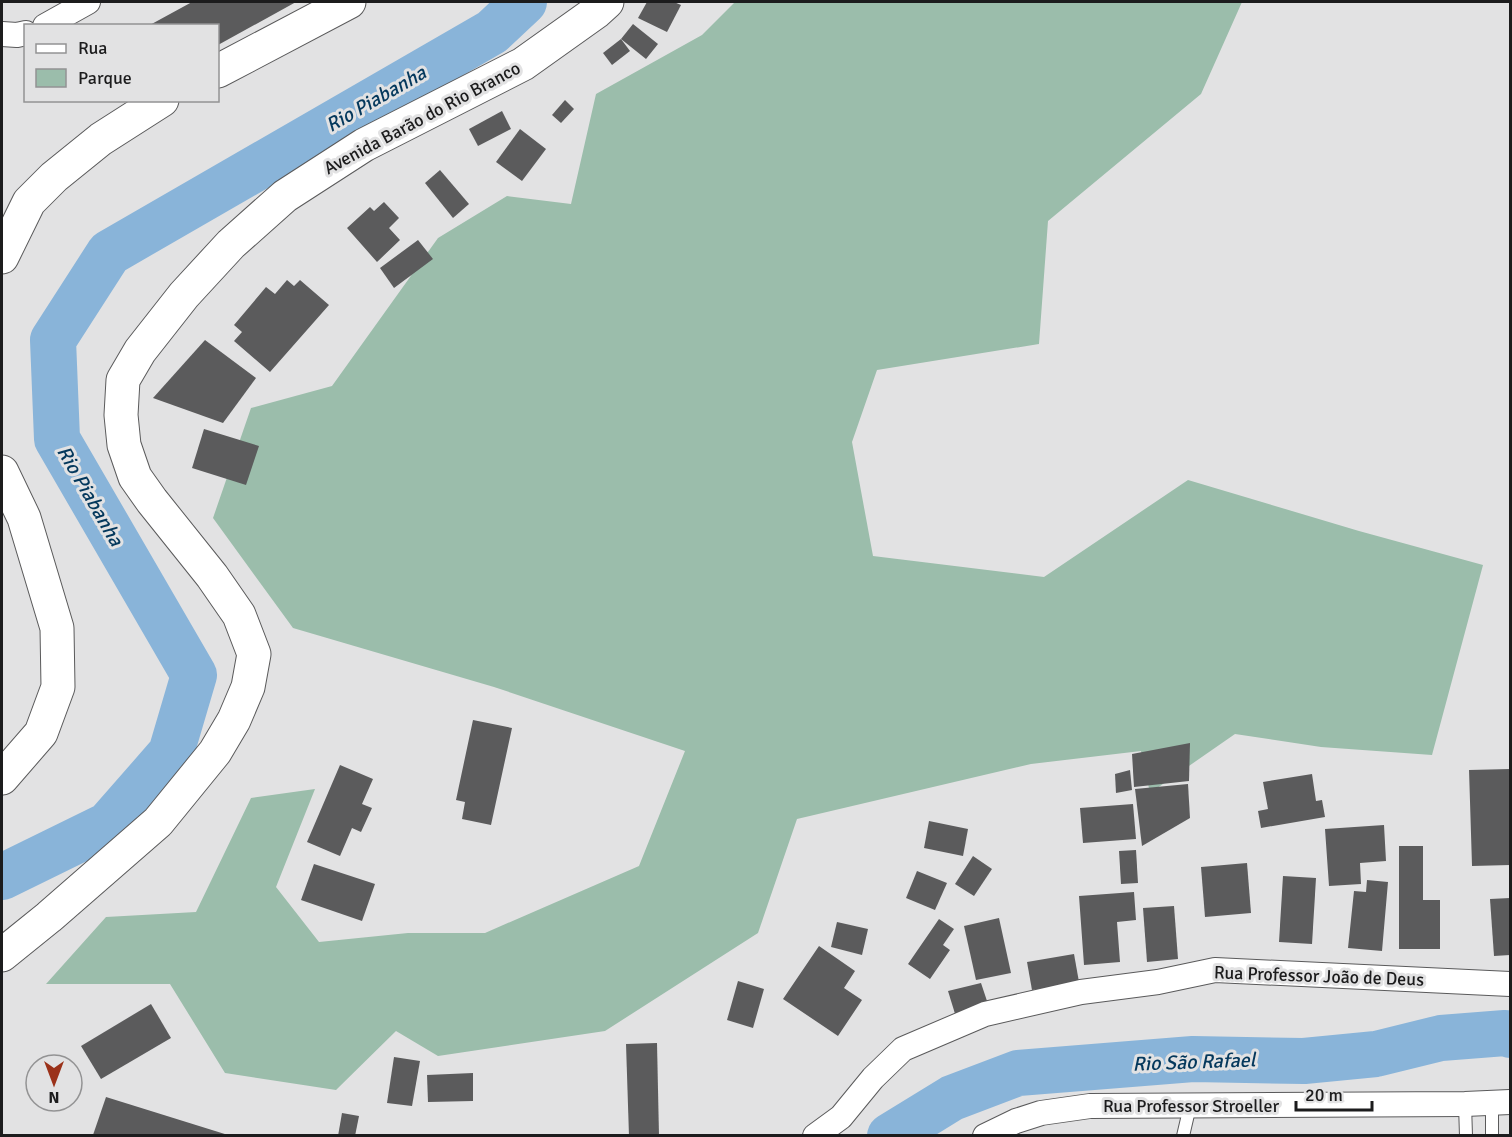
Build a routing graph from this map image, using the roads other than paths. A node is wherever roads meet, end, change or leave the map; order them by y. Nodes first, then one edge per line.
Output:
1 (88, 2) edge
2 (349, 2) edge
3 (607, 2) edge
4 (49, 24) edge
5 (24, 33) edge
6 (2, 34) edge
7 (219, 70) edge
8 (159, 102) edge
9 (2, 257) edge
10 (2, 472) edge
11 (2, 778) edge
12 (2, 955) edge
13 (1510, 984) edge
14 (1501, 1102) edge
15 (1465, 1104) junction
16 (1190, 1106) junction
17 (815, 1136) edge
18 (985, 1136) edge
19 (1183, 1136) edge
20 (1466, 1136) edge
21 (1492, 1136) edge

1 - 4 street
2 - 7 main road
3 - 12 main road, Avenida Barão do Rio Branco
5 - 6 street
8 - 9 main road
10 - 11 main road
13 - 17 street, Rua Professor João de Deus
14 - 15 street, Rua Professor Stroeller
14 - 21 lane
15 - 16 street, Rua Professor Stroeller
15 - 20 lane
16 - 18 street, Rua Professor Stroeller
16 - 19 lane

